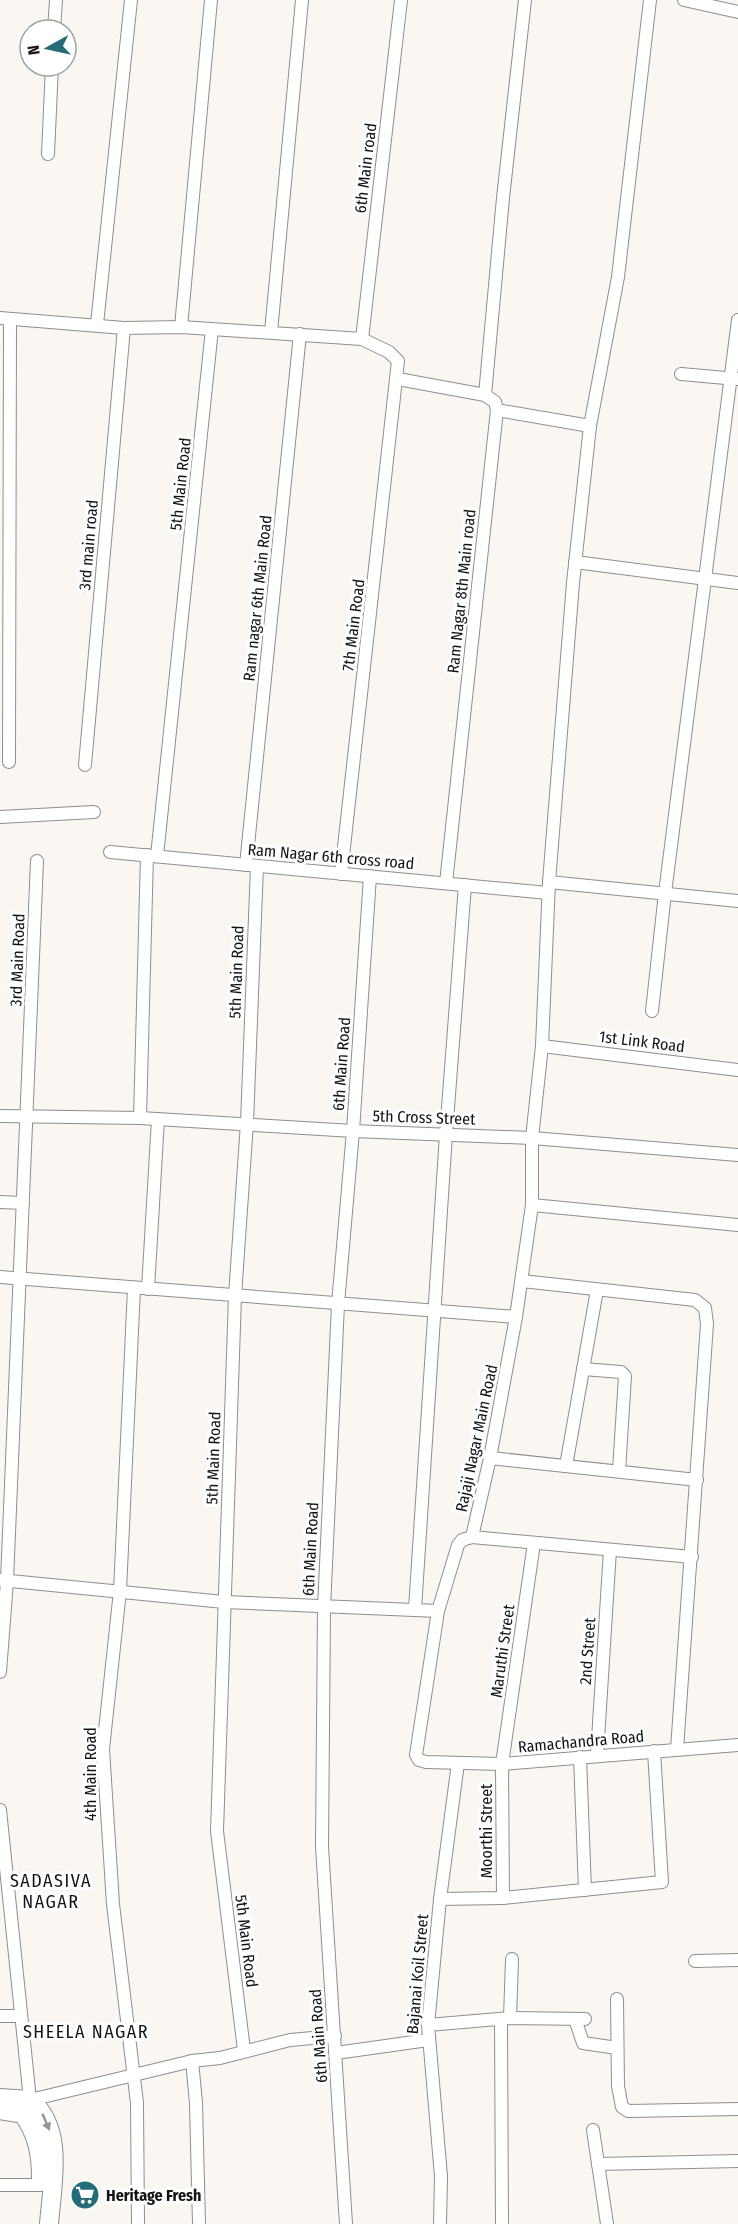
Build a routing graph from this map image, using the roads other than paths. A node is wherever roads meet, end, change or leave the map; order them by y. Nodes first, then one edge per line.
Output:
1 (56, 0) edge
2 (131, 0) edge
3 (211, 0) edge
4 (302, 0) edge
5 (401, 0) edge
6 (525, 0) edge
7 (650, 0) edge
8 (684, 0) edge
9 (738, 12) edge
10 (55, 18) edge
11 (51, 78) edge
12 (48, 154) dead end
13 (5, 319) edge
14 (738, 320) edge
15 (97, 324) junction
16 (181, 327) junction
17 (124, 328) junction
18 (213, 329) junction
19 (271, 332) junction
20 (300, 334) junction
21 (362, 339) junction
22 (681, 374) dead end
23 (735, 378) edge
24 (398, 379) junction
25 (485, 395) junction
26 (497, 410) junction
27 (590, 426) junction
28 (575, 562) junction
29 (705, 577) junction
30 (738, 583) edge
31 (5, 723) edge
32 (9, 762) dead end
33 (85, 765) dead end
34 (94, 812) dead end
35 (0, 817) edge
36 (110, 852) dead end
37 (152, 856) junction
38 (38, 861) dead end
39 (252, 865) junction
40 (341, 874) junction
41 (370, 876) junction
42 (446, 883) junction
43 (465, 885) junction
44 (548, 887) junction
45 (665, 893) junction
46 (738, 901) edge
47 (652, 1011) dead end
48 (542, 1046) junction
49 (738, 1070) edge
50 (0, 1116) edge
51 (27, 1117) junction
52 (140, 1118) junction
53 (159, 1119) junction
54 (247, 1123) junction
55 (353, 1131) junction
56 (446, 1134) junction
57 (532, 1138) junction
58 (738, 1155) edge
59 (0, 1202) edge
60 (23, 1203) junction
61 (532, 1205) junction
62 (738, 1226) edge
63 (0, 1277) edge
64 (20, 1279) junction
65 (522, 1281) junction
66 (134, 1288) junction
67 (148, 1289) junction
68 (597, 1290) junction
69 (235, 1296) junction
70 (338, 1304) junction
71 (434, 1311) junction
72 (516, 1317) junction
73 (583, 1368) junction
74 (490, 1458) junction
75 (566, 1466) junction
76 (619, 1472) junction
77 (697, 1480) junction
78 (472, 1537) junction
79 (534, 1543) junction
80 (610, 1550) junction
81 (692, 1557) junction
82 (3, 1581) edge
83 (120, 1592) junction
84 (224, 1602) junction
85 (324, 1608) junction
86 (416, 1609) junction
87 (438, 1611) junction
88 (0, 1672) edge
89 (738, 1745) edge
90 (676, 1749) junction
91 (654, 1751) junction
92 (597, 1755) junction
93 (580, 1757) junction
94 (426, 1762) joint
95 (458, 1763) junction
96 (502, 1764) junction
97 (0, 1810) edge
98 (585, 1890) junction
99 (503, 1898) junction
100 (440, 1899) junction
101 (512, 1959) dead end
102 (738, 1960) edge
103 (695, 1961) dead end
104 (617, 1999) dead end
105 (0, 2016) edge
106 (20, 2016) junction
107 (505, 2020) junction
108 (428, 2025) junction
109 (334, 2036) junction
110 (428, 2040) junction
111 (617, 2048) junction
112 (244, 2050) junction
113 (336, 2053) junction
114 (192, 2061) junction
115 (133, 2075) junction
116 (0, 2098) edge
117 (30, 2100) junction
118 (738, 2109) edge
119 (0, 2110) edge
120 (593, 2130) dead end
121 (738, 2161) edge
122 (598, 2164) junction
123 (0, 2185) edge
124 (41, 2186) junction
125 (39, 2224) edge
126 (49, 2224) edge
127 (138, 2224) edge
128 (199, 2224) edge
129 (346, 2224) edge
130 (440, 2224) edge
131 (502, 2224) edge
132 (608, 2224) edge

1 - 10 street
2 - 15 street
3 - 16 street
4 - 19 street
5 - 21 street, 6th Main road
6 - 25 street
7 - 27 street, Rajaji Nagar Main Road
8 - 9 street
11 - 12 street
13 - 15 street
13 - 31 street
14 - 23 street
15 - 17 street
16 - 17 street
16 - 18 street
17 - 33 street, 3rd main road
18 - 19 street
18 - 37 street, 5th Main Road
19 - 20 street
20 - 21 street
20 - 39 street, Ram nagar 6th Main Road
21 - 24 street
22 - 23 street
23 - 29 street
24 - 25 street
24 - 40 street, 7th Main Road
25 - 26 street
26 - 27 street
26 - 42 street, Ram Nagar 8th Main road
27 - 28 street, Rajaji Nagar Main Road
28 - 29 street
28 - 44 street, Rajaji Nagar Main Road
29 - 30 street
29 - 45 street
31 - 32 street
34 - 35 street
36 - 37 street, Ram Nagar 6th cross road
37 - 39 street, Ram Nagar 6th cross road
37 - 52 street, 5th Main Road
38 - 51 street, 3rd Main Road
39 - 40 street, Ram Nagar 6th cross road
39 - 54 street, 5th Main Road
40 - 41 street, Ram Nagar 6th cross road
41 - 42 street, Ram Nagar 6th cross road
41 - 55 street, 6th Main Road
42 - 43 street, Ram Nagar 6th cross road
43 - 44 street, Ram Nagar 6th cross road
43 - 56 street
44 - 45 street, Ram Nagar 6th cross road
44 - 48 street, Rajaji Nagar Main Road
45 - 46 street, Ram Nagar 6th cross road
45 - 47 street
48 - 49 street, 1st Link Road
48 - 57 street, Rajaji Nagar Main Road
50 - 51 street, 5th Cross Street
51 - 52 street, 5th Cross Street
51 - 60 street, 3rd Main Road
52 - 53 street, 5th Cross Street
53 - 54 street, 5th Cross Street
53 - 67 street
54 - 55 street, 5th Cross Street
54 - 69 street, 5th Main Road
55 - 56 street, 5th Cross Street
55 - 70 street, 6th Main Road
56 - 57 street, 5th Cross Street
56 - 71 street
57 - 58 street, 5th Cross Street
57 - 61 street, Rajaji Nagar Main Road
59 - 60 street
60 - 64 street, 3rd Main Road
61 - 62 street
61 - 65 street, Rajaji Nagar Main Road
63 - 64 street
64 - 66 street
64 - 82 street, 3rd Main Road
65 - 68 street
65 - 72 street, Rajaji Nagar Main Road
66 - 67 street
66 - 83 street, 4th Main Road
67 - 69 street
68 - 73 street
68 - 77 street
69 - 70 street
69 - 84 street, 5th Main Road
70 - 71 street
70 - 85 street, 6th Main Road
71 - 72 street
71 - 86 street
72 - 74 street, Rajaji Nagar Main Road
73 - 75 street
73 - 76 street
74 - 75 street
74 - 78 street, Rajaji Nagar Main Road
75 - 76 street
76 - 77 street
77 - 81 street
78 - 79 street
78 - 87 street, Rajaji Nagar Main Road
79 - 80 street
79 - 96 street, Maruthi Street
80 - 81 street
80 - 92 street, 2nd Street
81 - 90 street
82 - 83 street
82 - 88 street, 3rd Main Road
83 - 84 street
83 - 115 street, 4th Main Road
84 - 85 street
84 - 112 street, 5th Main Road
85 - 86 street
85 - 109 street, 6th Main Road
86 - 87 street
87 - 94 street, Rajaji Nagar Main Road
89 - 90 street, Ramachandra Road
90 - 91 street, Ramachandra Road
91 - 92 street, Ramachandra Road
91 - 98 street
92 - 93 street, Ramachandra Road
93 - 96 street, Ramachandra Road
93 - 98 street
94 - 95 street, Ramachandra Road
95 - 96 street, Ramachandra Road
95 - 100 street, Bajanai Koil Street
96 - 99 street, Moorthi Street
97 - 106 street
98 - 99 street
99 - 100 street
100 - 108 street, Bajanai Koil Street
101 - 107 street
102 - 103 street
104 - 111 street
105 - 106 street
106 - 117 street
107 - 108 street
107 - 111 street
107 - 131 street
108 - 110 street, Bajanai Koil Street
109 - 112 street
109 - 113 street, 6th Main Road
110 - 113 street
110 - 130 street, Bajanai Koil Street
111 - 118 street
112 - 114 street
113 - 129 street, 6th Main Road
114 - 115 street
114 - 128 street
115 - 117 street
115 - 127 street, 4th Main Road
116 - 117 main road
117 -> 126 main road
119 - 124 main road
120 - 122 street
121 - 122 street
122 - 132 street
123 - 124 street
124 - 125 main road

